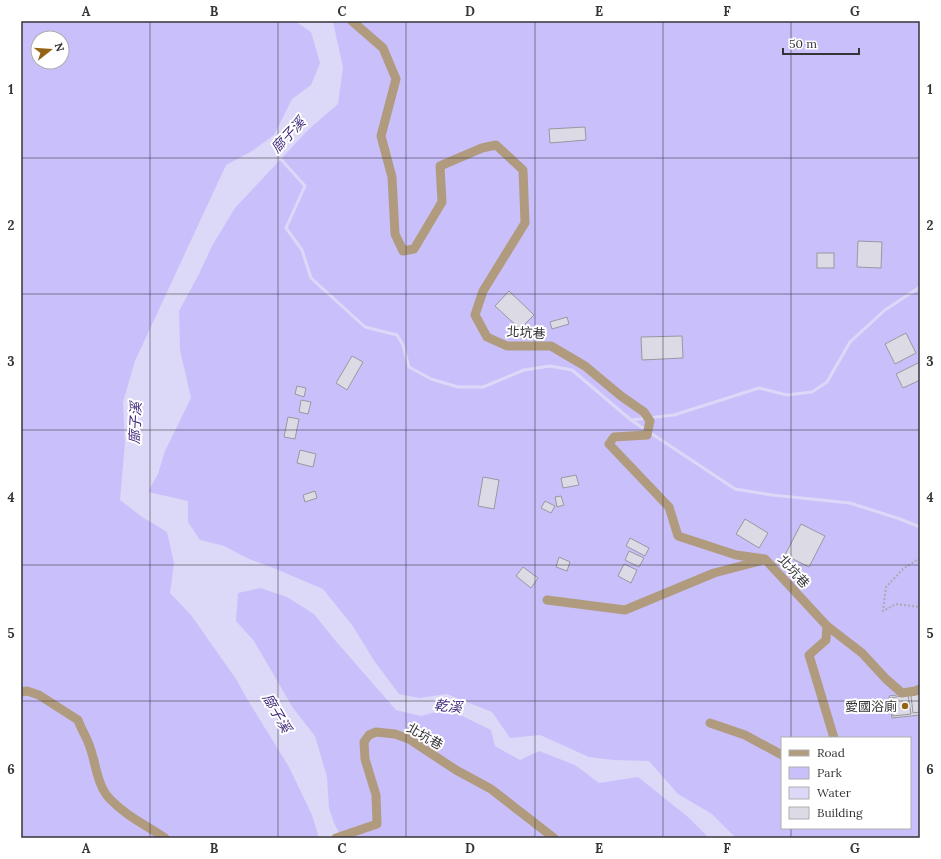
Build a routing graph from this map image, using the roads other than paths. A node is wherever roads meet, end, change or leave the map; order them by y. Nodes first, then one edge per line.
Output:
1 (352, 21) edge
2 (765, 559) junction
3 (547, 600) dead end
4 (827, 626) junction
5 (920, 689) edge
6 (21, 692) edge
7 (710, 722) dead end
8 (834, 737) edge
9 (781, 754) edge
10 (165, 838) edge
11 (336, 838) edge
12 (554, 838) edge

1 - 2 street, 北坑巷
2 - 3 street
2 - 4 street, 北坑巷
4 - 5 street, 北坑巷
4 - 8 street
6 - 10 street
7 - 9 street
11 - 12 street, 北坑巷

